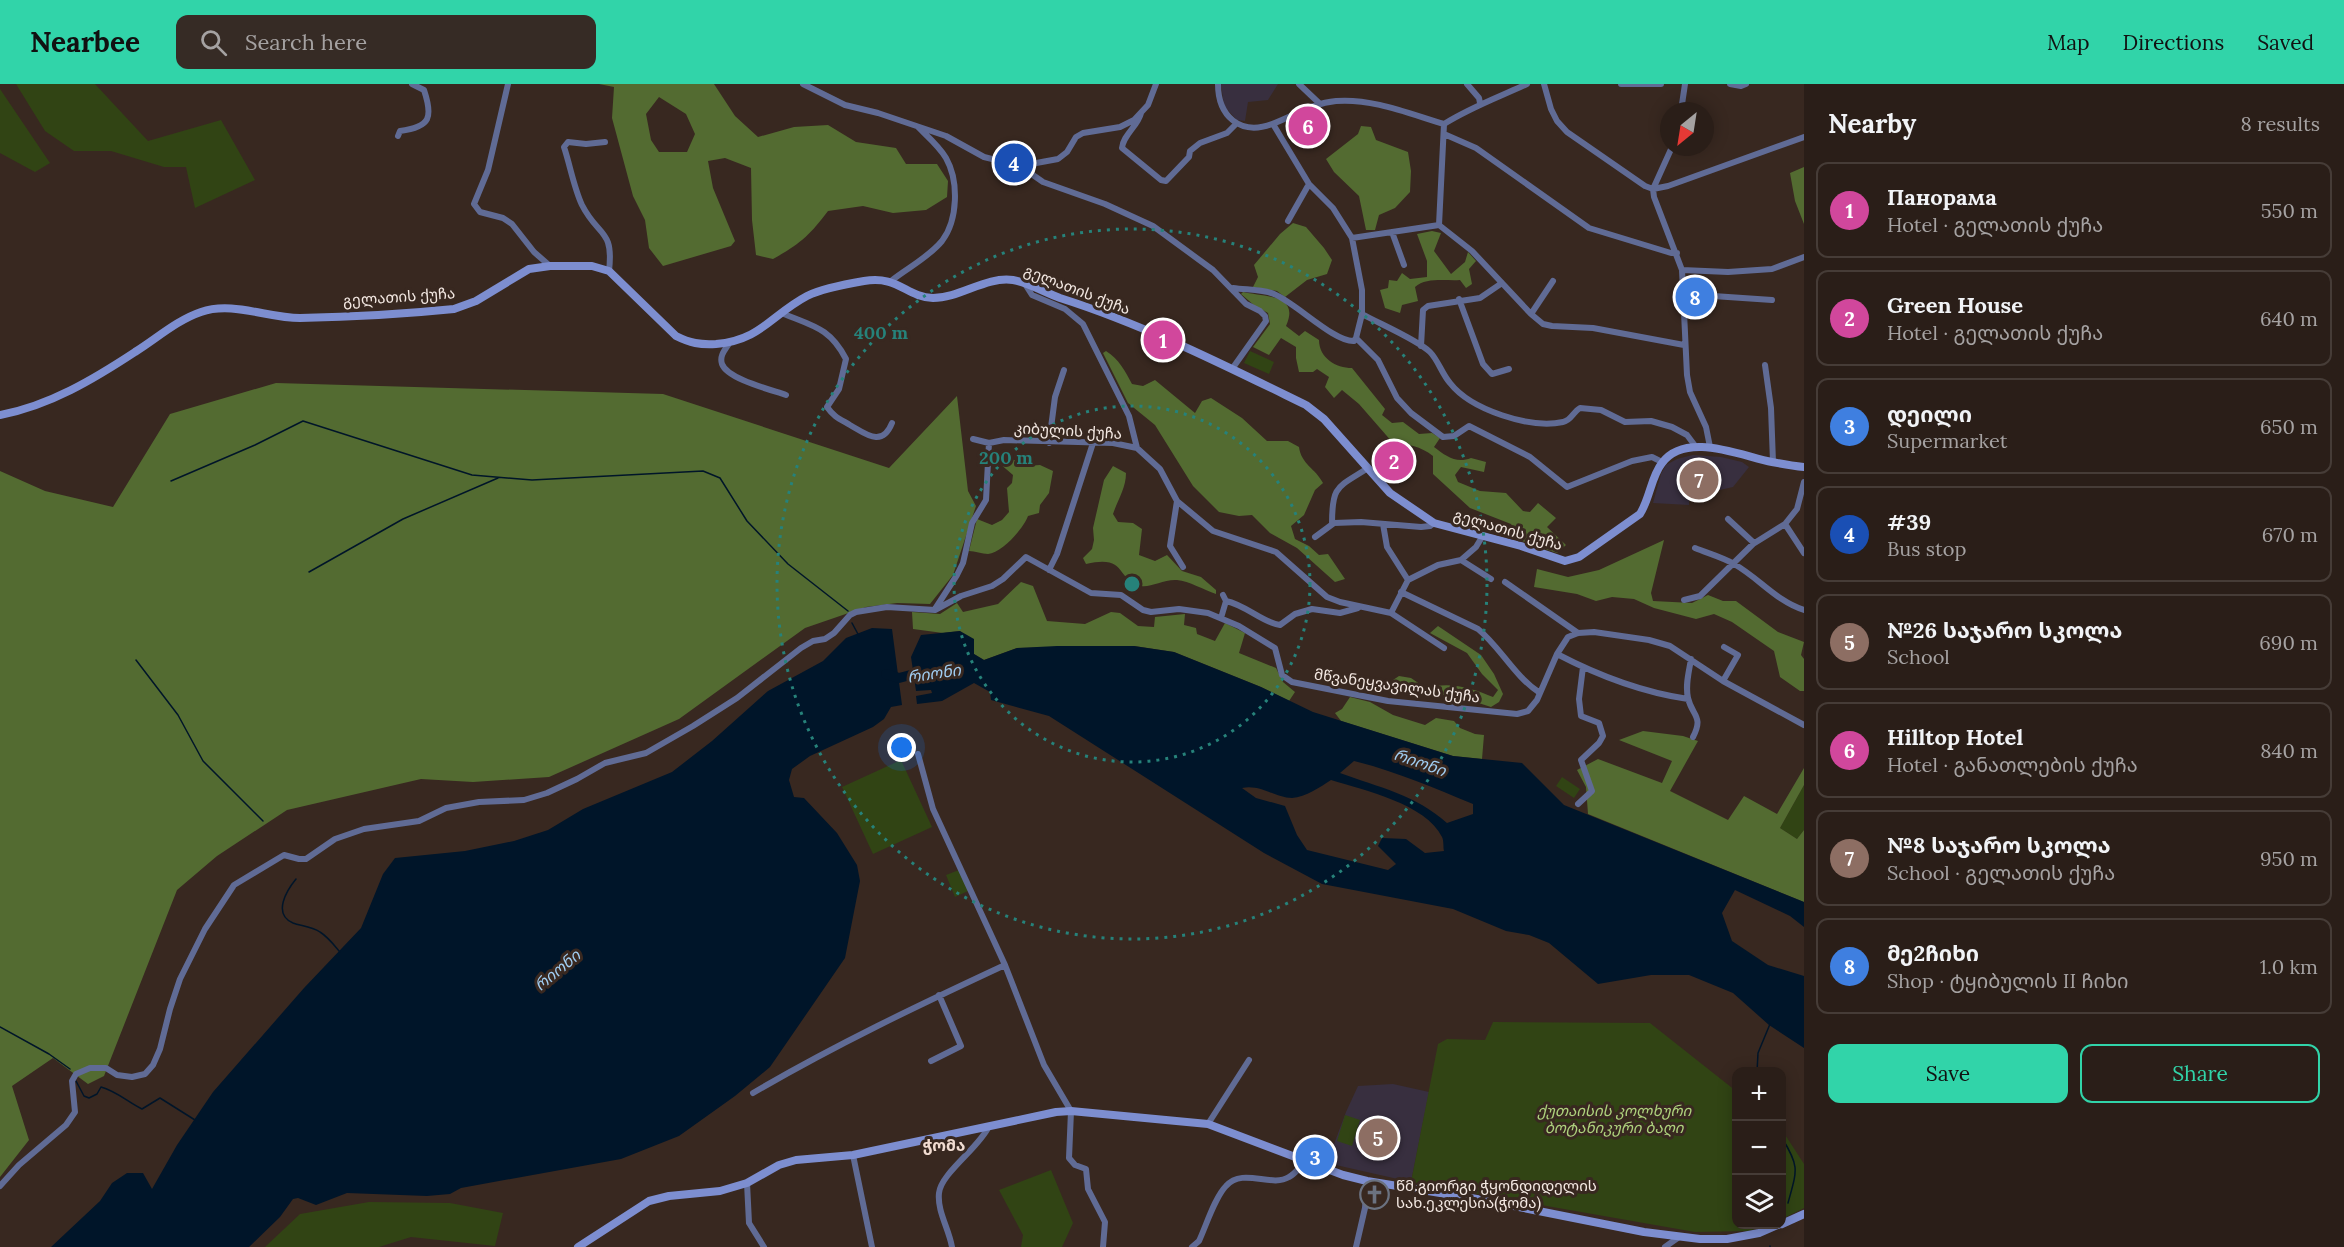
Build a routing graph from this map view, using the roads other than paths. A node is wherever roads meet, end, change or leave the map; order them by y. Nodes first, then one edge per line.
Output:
1 (412, 84) edge
2 (508, 84) edge
3 (803, 84) edge
4 (1156, 84) edge
5 (1218, 84) edge
6 (1299, 84) edge
7 (1467, 84) edge
8 (1527, 84) edge
9 (1544, 84) edge
10 (1621, 84) edge
11 (1661, 84) edge
12 (1685, 84) edge
13 (1730, 84) edge
14 (1746, 84) edge
15 (1682, 102) edge
16 (1319, 103) junction
17 (1480, 103) junction
18 (1141, 113) junction
19 (1236, 124) junction
20 (1273, 124) junction
21 (1444, 124) junction
22 (916, 125) junction
23 (1443, 134) junction
24 (398, 136) dead end
25 (1804, 137) edge
26 (605, 142) dead end
27 (1668, 156) edge
28 (1020, 166) junction
29 (1309, 184) junction
30 (1653, 189) junction
31 (1288, 221) dead end
32 (1439, 225) junction
33 (1392, 232) junction
34 (1352, 238) junction
35 (1677, 253) junction
36 (1804, 257) edge
37 (1404, 265) dead end
38 (550, 266) junction
39 (1682, 270) junction
40 (609, 271) junction
41 (891, 281) junction
42 (1553, 281) dead end
43 (1502, 283) junction
44 (1025, 284) junction
45 (1233, 288) junction
46 (1684, 294) junction
47 (1459, 299) junction
48 (1773, 300) dead end
49 (783, 314) junction
50 (1362, 314) junction
51 (1531, 314) junction
52 (1356, 338) junction
53 (730, 342) junction
54 (1684, 345) junction
55 (1421, 346) junction
56 (1765, 365) dead end
57 (1232, 369) junction
58 (1509, 369) dead end
59 (1064, 370) dead end
60 (786, 395) dead end
61 (0, 415) edge
62 (892, 423) dead end
63 (972, 439) dead end
64 (988, 443) junction
65 (1049, 443) junction
66 (1093, 443) junction
67 (1696, 447) junction
68 (1710, 447) junction
69 (1137, 448) junction
70 (1662, 462) junction
71 (1773, 462) junction
72 (1368, 468) junction
73 (1804, 468) edge
74 (1804, 482) edge
75 (1177, 501) junction
76 (1728, 519) dead end
77 (1434, 523) junction
78 (1383, 524) junction
79 (1785, 524) junction
80 (1332, 525) junction
81 (1315, 537) dead end
82 (1482, 537) junction
83 (1754, 543) junction
84 (1695, 548) dead end
85 (1804, 553) edge
86 (1461, 560) junction
87 (1733, 563) junction
88 (1183, 567) dead end
89 (1049, 570) junction
90 (1491, 579) dead end
91 (1408, 580) junction
92 (1505, 582) dead end
93 (1401, 592) junction
94 (1684, 600) dead end
95 (1361, 607) junction
96 (934, 610) junction
97 (1804, 610) edge
98 (1391, 613) junction
99 (1221, 618) junction
100 (1578, 633) junction
101 (1724, 647) dead end
102 (1444, 648) dead end
103 (1557, 654) junction
104 (1691, 659) junction
105 (1583, 667) junction
106 (1723, 681) junction
107 (1538, 696) junction
108 (1688, 699) junction
109 (1804, 725) edge
110 (1693, 737) dead end
111 (918, 754) dead end
112 (1578, 804) dead end
113 (1005, 965) junction
114 (939, 995) junction
115 (1249, 1060) dead end
116 (931, 1061) dead end
117 (753, 1093) dead end
118 (1071, 1111) junction
119 (1208, 1124) junction
120 (989, 1126) junction
121 (853, 1155) junction
122 (1306, 1161) junction
123 (1367, 1181) junction
124 (747, 1183) junction
125 (0, 1186) edge
126 (1804, 1214) edge
127 (1786, 1222) edge
128 (1769, 1229) edge
129 (1679, 1237) junction
130 (1702, 1243) edge
131 (578, 1247) edge
132 (764, 1247) edge
133 (872, 1247) edge
134 (952, 1247) edge
135 (1103, 1247) edge
136 (1192, 1247) edge
137 (1356, 1247) edge
138 (1665, 1247) edge

1 - 24 street
2 - 38 street
3 - 22 street
4 - 18 street
5 - 19 street
6 - 16 street
7 - 17 street
8 - 17 street
9 - 30 street
10 - 11 street
12 - 15 street
13 - 14 street
16 - 20 street
16 - 21 street
17 - 21 street
18 - 19 street
18 - 28 street
19 - 20 street
20 - 29 street
21 - 23 street
22 - 28 street
22 - 41 street
23 - 32 street
23 - 35 street
25 - 30 street
26 - 40 street
27 - 30 street
28 - 45 street
29 - 31 street
29 - 34 street
30 - 35 street
32 - 33 street
32 - 43 street
33 - 34 street
33 - 37 street
34 - 50 street
35 - 39 street
36 - 39 street
38 - 40 main road, გელათის ქუჩა
38 - 61 main road, გელათის ქუჩა
39 - 46 street
40 - 53 main road, გელათის ქუჩა
41 - 44 main road, გელათის ქუჩა
41 - 49 main road, გელათის ქუჩა
42 - 51 street
43 - 47 street
43 - 51 street
44 - 57 main road, გელათის ქუჩა
44 - 69 street
45 - 52 street
45 - 57 street
46 - 48 street
46 - 54 street
47 - 55 street
47 - 58 street
49 - 53 main road, გელათის ქუჩა
49 - 62 street
50 - 52 street
50 - 55 street
51 - 54 street
52 - 70 street
53 - 60 street
54 - 68 street
55 - 67 street
56 - 71 street
57 - 72 main road, გელათის ქუჩა
59 - 65 street
63 - 64 street, კიბულის ქუჩა
64 - 65 street, კიბულის ქუჩა
64 - 96 street
65 - 66 street, კიბულის ქუჩა
66 - 69 street, კიბულის ქუჩა
66 - 89 street
67 - 68 main road
67 - 70 main road
68 - 71 main road
69 - 75 street, კიბულის ქუჩა
70 - 82 main road, გელათის ქუჩა
71 - 73 main road
72 - 77 main road, გელათის ქუჩა
72 - 80 street
74 - 79 street
75 - 88 street
75 - 95 street, კიბულის ქუჩა
76 - 83 street
77 - 78 street
77 - 82 main road, გელათის ქუჩა
78 - 80 street
78 - 91 street
79 - 83 street
79 - 85 street
80 - 81 street
82 - 86 street
83 - 87 street
84 - 87 street
86 - 90 street
86 - 91 street
87 - 94 street
87 - 97 street
89 - 96 street, მწვანეყვავილას ქუჩა
89 - 99 street, მწვანეყვავილას ქუჩა
91 - 93 street
92 - 100 street
93 - 98 street
93 - 107 street
95 - 98 street, კიბულის ქუჩა
95 - 99 street
96 - 125 street
98 - 102 street
99 - 107 street, მწვანეყვავილას ქუჩა
100 - 103 street
100 - 104 street
101 - 106 street
103 - 105 street
103 - 107 street
104 - 106 street
104 - 108 street
105 - 108 street
105 - 112 street
106 - 109 street
108 - 110 street
111 - 113 street
113 - 114 street
113 - 118 street
114 - 116 street
114 - 117 street
115 - 119 street
118 - 119 main road
118 - 120 main road
118 - 135 street
119 - 122 main road
120 - 121 main road
120 - 134 street
121 - 124 main road
121 - 133 street
122 - 123 main road
122 - 136 street
123 - 129 main road
123 - 137 street
124 - 131 main road
124 - 132 street
126 - 127 main road
128 - 130 main road
129 - 130 main road
129 - 138 street

